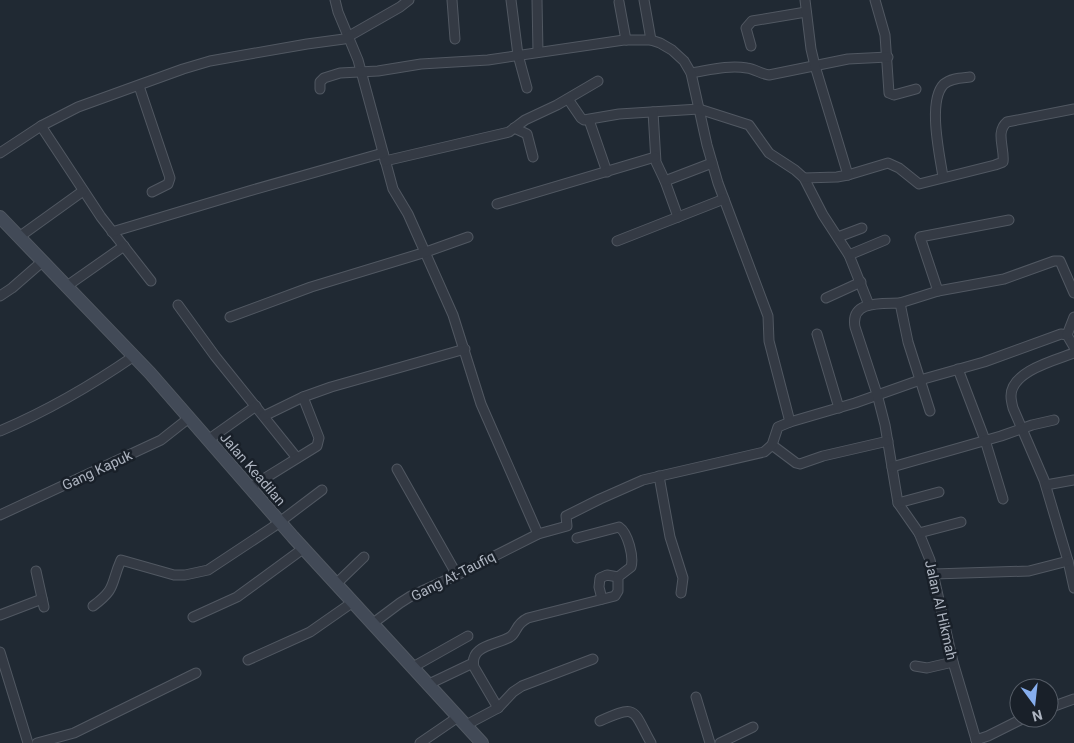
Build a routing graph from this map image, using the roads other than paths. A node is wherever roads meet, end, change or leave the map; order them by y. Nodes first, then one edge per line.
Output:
1 (335, 0) edge
2 (409, 0) edge
3 (452, 0) edge
4 (510, 0) edge
5 (538, 0) edge
6 (644, 0) edge
7 (805, 0) edge
8 (875, 0) edge
9 (619, 2) dead end
10 (806, 12) junction
11 (349, 37) junction
12 (455, 39) dead end
13 (626, 40) junction
14 (652, 40) junction
15 (750, 46) dead end
16 (538, 52) junction
17 (518, 55) junction
18 (888, 57) junction
19 (815, 66) junction
20 (362, 72) junction
21 (691, 73) junction
22 (970, 77) dead end
23 (598, 81) dead end
24 (139, 86) junction
25 (527, 88) dead end
26 (320, 89) dead end
27 (916, 89) dead end
28 (568, 99) junction
29 (698, 109) junction
30 (1074, 109) edge
31 (652, 112) junction
32 (588, 120) junction
33 (41, 126) junction
34 (514, 128) junction
35 (0, 153) edge
36 (384, 157) junction
37 (533, 157) dead end
38 (655, 158) junction
39 (712, 163) junction
40 (606, 172) junction
41 (848, 175) junction
42 (943, 177) junction
43 (804, 178) junction
44 (665, 181) junction
45 (83, 191) junction
46 (152, 192) dead end
47 (724, 199) junction
48 (496, 204) dead end
49 (0, 217) edge
50 (678, 217) junction
51 (1009, 220) dead end
52 (862, 228) dead end
53 (112, 232) junction
54 (19, 237) junction
55 (468, 237) dead end
56 (838, 237) junction
57 (885, 240) dead end
58 (618, 242) dead end
59 (124, 246) junction
60 (426, 252) junction
61 (849, 255) junction
62 (39, 265) junction
63 (150, 281) dead end
64 (861, 282) junction
65 (67, 286) junction
66 (938, 291) junction
67 (1074, 293) edge
68 (0, 296) edge
69 (826, 298) dead end
70 (900, 302) junction
71 (178, 305) dead end
72 (869, 305) junction
73 (230, 317) dead end
74 (1074, 317) edge
75 (817, 334) dead end
76 (1066, 335) junction
77 (1074, 347) edge
78 (465, 349) junction
79 (1074, 353) edge
80 (134, 356) junction
81 (958, 369) junction
82 (920, 380) junction
83 (878, 394) junction
84 (303, 397) junction
85 (256, 406) junction
86 (839, 408) junction
87 (930, 411) dead end
88 (264, 416) junction
89 (1054, 420) dead end
90 (790, 422) junction
91 (181, 425) junction
92 (1022, 429) junction
93 (0, 431) edge
94 (208, 440) junction
95 (985, 440) junction
96 (888, 441) junction
97 (772, 445) junction
98 (297, 458) junction
99 (892, 466) junction
100 (397, 469) dead end
101 (659, 476) junction
102 (1074, 480) edge
103 (1046, 485) junction
104 (249, 488) junction
105 (322, 490) dead end
106 (939, 492) dead end
107 (1003, 499) dead end
108 (898, 503) junction
109 (0, 515) edge
110 (280, 522) junction
111 (960, 522) dead end
112 (919, 533) junction
113 (538, 534) junction
114 (577, 538) dead end
115 (304, 548) junction
116 (364, 557) dead end
117 (1068, 561) junction
118 (36, 571) dead end
119 (934, 574) junction
120 (457, 575) junction
121 (618, 577) junction
122 (336, 584) junction
123 (1074, 588) edge
124 (681, 593) dead end
125 (602, 599) junction
126 (350, 605) junction
127 (93, 606) dead end
128 (0, 615) edge
129 (193, 618) dead end
130 (372, 624) junction
131 (468, 636) dead end
132 (0, 652) edge
133 (593, 659) dead end
134 (248, 660) dead end
135 (953, 662) junction
136 (473, 665) junction
137 (916, 666) dead end
138 (413, 667) junction
139 (196, 673) dead end
140 (431, 686) junction
141 (696, 697) dead end
142 (1074, 699) edge
143 (1059, 704) edge
144 (498, 708) junction
145 (462, 721) junction
146 (600, 721) dead end
147 (1009, 726) edge
148 (753, 727) dead end
149 (976, 741) edge
150 (28, 743) edge
151 (37, 743) edge
152 (420, 743) edge
153 (482, 743) edge
154 (650, 743) edge
155 (710, 743) edge
156 (720, 743) edge

1 - 11 street
2 - 11 street
3 - 12 street
4 - 17 street
5 - 16 street
6 - 14 street
7 - 10 street
8 - 18 street
9 - 13 street
10 - 15 street
10 - 19 street
11 - 20 street
11 - 24 street
13 - 14 street
13 - 16 street
14 - 21 street
16 - 17 street
17 - 20 street
17 - 25 street
18 - 19 street
18 - 27 street
19 - 21 street
19 - 41 street
20 - 26 street
20 - 36 street
21 - 29 street
22 - 42 street
23 - 28 street
24 - 33 street
24 - 46 street
28 - 32 street
28 - 34 street
29 - 31 street
29 - 39 street
29 - 43 street
30 - 42 street
31 - 32 street
31 - 38 street
32 - 40 street
33 - 35 street
33 - 45 street
34 - 36 street
34 - 37 street
36 - 53 street
36 - 60 street
38 - 40 street
38 - 44 street
39 - 44 street
39 - 47 street
40 - 48 street
41 - 42 street
41 - 43 street
43 - 56 street
44 - 50 street
45 - 53 street
45 - 54 street
47 - 50 street
47 - 90 street
49 - 54 main road, Jalan Keadilan
50 - 58 street
51 - 66 street
52 - 56 street
53 - 59 street
54 - 62 main road, Jalan Keadilan
55 - 60 street
56 - 61 street
57 - 61 street
59 - 63 street
59 - 65 street
60 - 73 street
60 - 78 street
61 - 64 street
62 - 65 main road, Jalan Keadilan
62 - 68 street
64 - 69 street
64 - 72 street
65 - 80 main road, Jalan Keadilan
66 - 67 street
66 - 70 street
70 - 72 street
70 - 82 street
71 - 85 street
72 - 83 street, Jalan Al Hikmah
74 - 76 street
75 - 86 street
76 - 77 street
76 - 81 street
78 - 84 street
78 - 113 street
79 - 92 street
80 - 91 main road, Jalan Keadilan
80 - 93 street
81 - 82 street
81 - 95 street
82 - 83 street
82 - 87 street
83 - 86 street
83 - 96 street, Jalan Al Hikmah
84 - 88 street
84 - 98 street
85 - 88 street
85 - 94 street
86 - 90 street
88 - 98 street
89 - 92 street
90 - 97 street
91 - 94 main road, Jalan Keadilan
91 - 109 street, Gang Kapuk
92 - 95 street
92 - 103 street
94 - 104 main road, Jalan Keadilan
95 - 99 street
95 - 107 street
96 - 97 street
96 - 99 street, Jalan Al Hikmah
97 - 101 street
98 - 104 street
99 - 108 street, Jalan Al Hikmah
100 - 120 street
101 - 113 street, Gang At-Taufiq
101 - 124 street
102 - 103 street
103 - 117 street
104 - 110 main road, Jalan Keadilan
105 - 110 street
106 - 108 street
108 - 112 street, Jalan Al Hikmah
110 - 115 main road, Jalan Keadilan
110 - 127 street
111 - 112 street
112 - 119 street, Jalan Al Hikmah
113 - 120 street, Gang At-Taufiq
114 - 121 street
115 - 122 main road, Jalan Keadilan
115 - 129 street
116 - 122 street
117 - 119 street
117 - 123 street
118 - 128 street
119 - 135 street, Jalan Al Hikmah
120 - 130 street, Gang At-Taufiq
121 - 125 street
121 - 125 street
122 - 126 main road, Jalan Keadilan
125 - 136 street
126 - 130 main road, Jalan Keadilan
126 - 134 street
130 - 138 main road, Jalan Keadilan
131 - 138 street
132 - 150 street
133 - 144 street
135 - 137 street
135 - 149 street, Jalan Al Hikmah
136 - 140 street
136 - 144 street
138 - 140 main road, Jalan Keadilan
139 - 151 street
140 - 145 main road, Jalan Keadilan
141 - 155 street
142 - 143 street
144 - 145 street
145 - 152 street
145 - 153 main road, Jalan Keadilan
146 - 154 street
147 - 149 street
148 - 156 street

